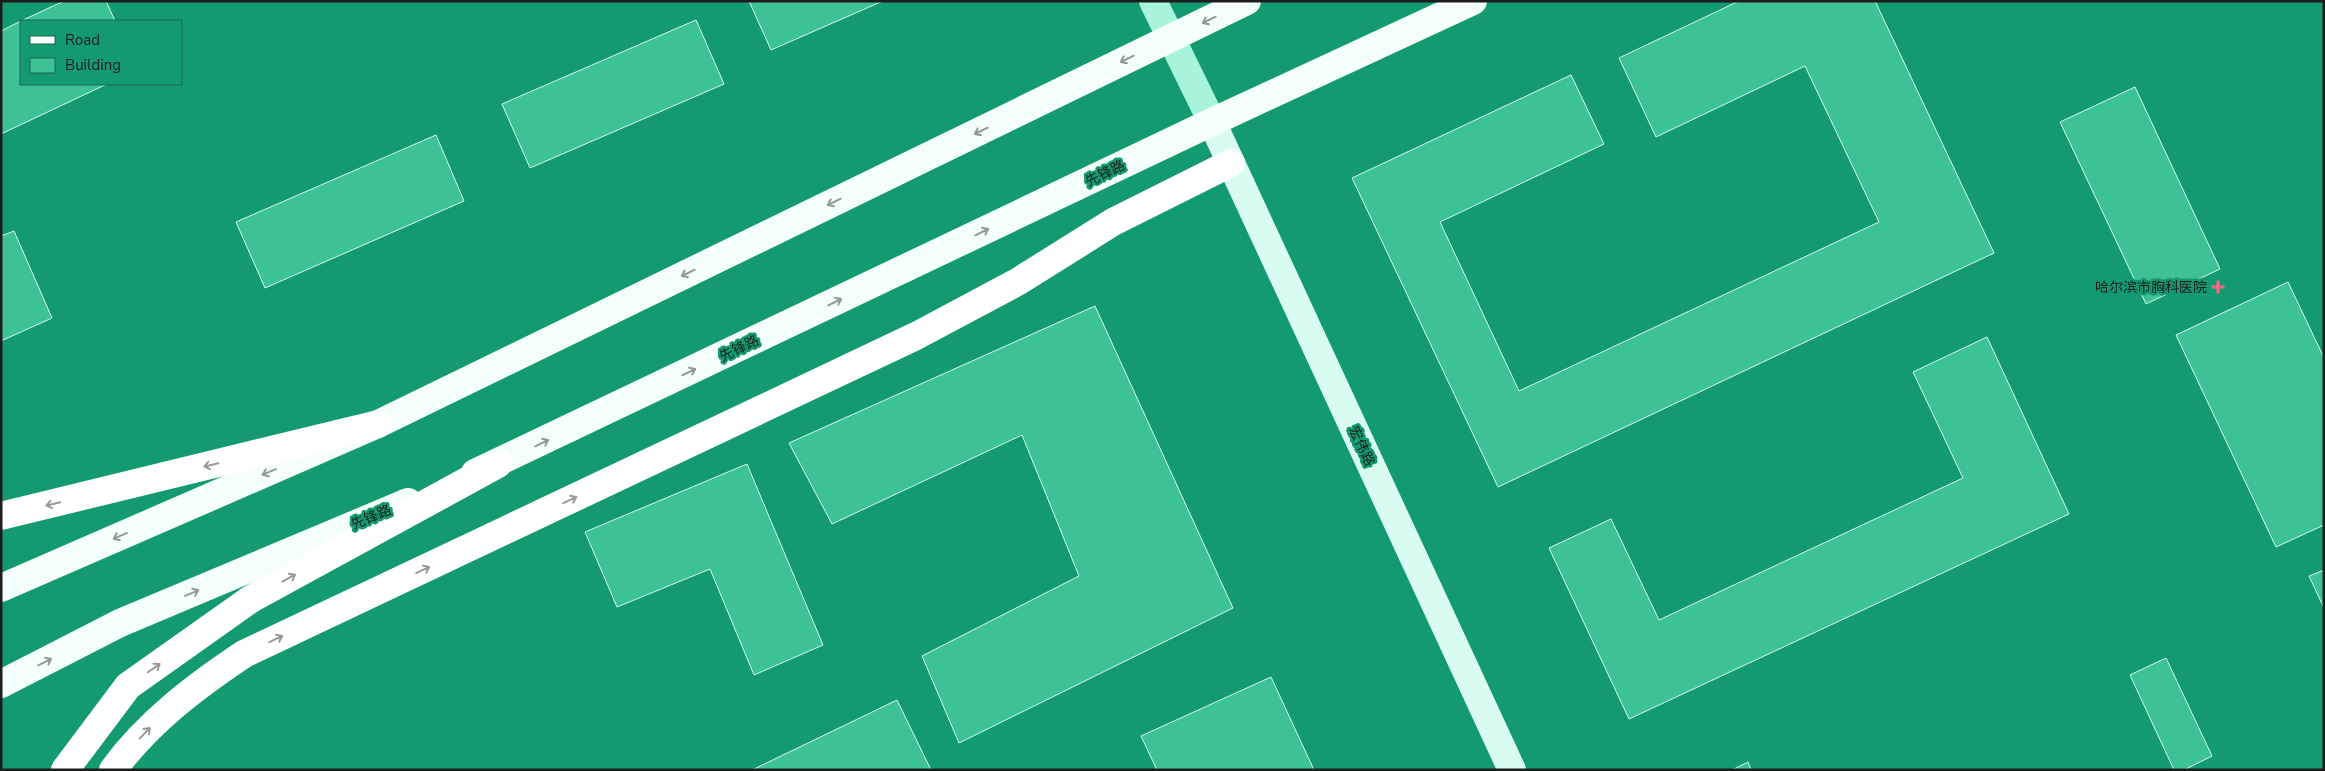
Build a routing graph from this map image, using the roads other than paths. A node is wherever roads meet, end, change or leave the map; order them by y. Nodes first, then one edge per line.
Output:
1 (1153, 1) edge
2 (1247, 1) edge
3 (1473, 1) edge
4 (1170, 38) junction
5 (1212, 122) junction
6 (1231, 163) junction
7 (378, 424) junction
8 (498, 464) junction
9 (1, 516) edge
10 (1, 588) edge
11 (1, 684) edge
12 (65, 770) edge
13 (113, 770) edge
14 (1512, 770) edge

1 - 4 street
2 -> 4 main road
3 - 5 main road, 先锋路
4 - 5 street
4 -> 7 main road
5 - 6 main road, 宏伟路
8 -> 5 main road, 先锋路
13 -> 6 highway
6 - 14 main road, 宏伟路
7 -> 9 highway
7 -> 10 main road
11 -> 8 main road, 先锋路
12 -> 8 highway

